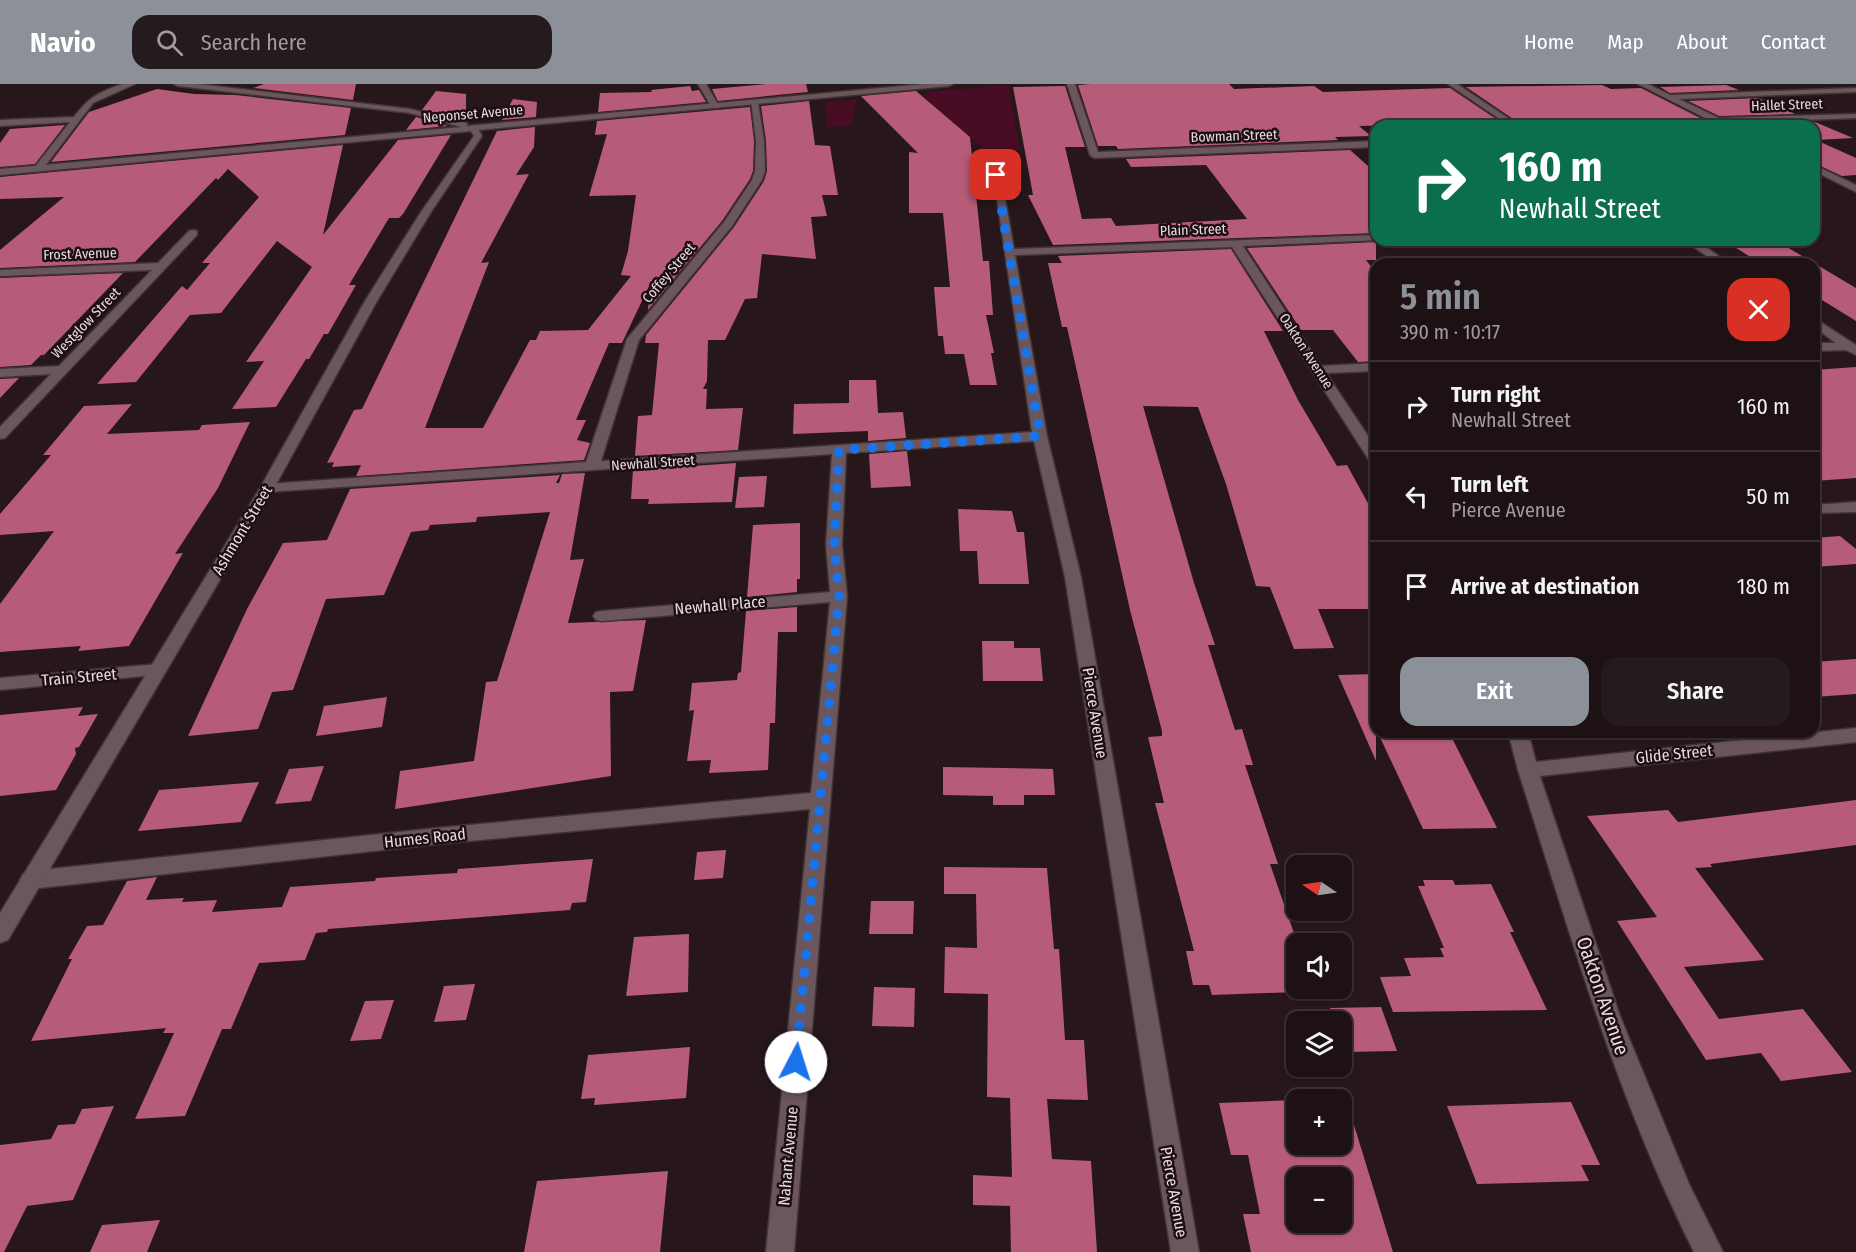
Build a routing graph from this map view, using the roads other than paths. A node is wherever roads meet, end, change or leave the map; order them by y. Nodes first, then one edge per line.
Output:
1 (130, 84) edge
2 (178, 84) edge
3 (702, 84) edge
4 (949, 84) edge
5 (1071, 84) edge
6 (1452, 84) edge
7 (1642, 84) edge
8 (909, 86) edge
9 (1856, 90) edge
10 (1669, 97) junction
11 (754, 102) junction
12 (715, 106) junction
13 (410, 111) junction
14 (1856, 116) edge
15 (77, 119) junction
16 (1507, 120) edge
17 (1716, 120) edge
18 (1746, 120) edge
19 (393, 122) dead end
20 (0, 123) edge
21 (384, 127) dead end
22 (473, 128) junction
23 (368, 138) junction
24 (1370, 144) edge
25 (39, 168) junction
26 (1820, 171) edge
27 (0, 172) edge
28 (996, 175) dead end
29 (1834, 178) junction
30 (1856, 179) edge
31 (1856, 189) edge
32 (193, 232) dead end
33 (1370, 238) edge
34 (1236, 244) junction
35 (1698, 246) edge
36 (1011, 252) junction
37 (1716, 258) edge
38 (162, 266) junction
39 (0, 273) edge
40 (1820, 326) edge
41 (1820, 347) edge
42 (1852, 348) edge
43 (1370, 367) edge
44 (62, 370) junction
45 (1319, 370) junction
46 (0, 374) edge
47 (0, 435) edge
48 (1040, 436) junction
49 (839, 450) junction
50 (1370, 450) edge
51 (592, 467) junction
52 (267, 488) junction
53 (1856, 507) edge
54 (1820, 509) edge
55 (839, 596) junction
56 (602, 616) dead end
57 (158, 670) junction
58 (0, 684) edge
59 (1856, 735) edge
60 (1520, 738) edge
61 (1528, 770) junction
62 (819, 800) junction
63 (31, 880) junction
64 (0, 933) edge
65 (780, 1252) edge
66 (1185, 1252) edge
67 (1708, 1252) edge

1 - 15 street
2 - 13 street
3 - 12 street
4 - 8 street, Neponset Avenue
5 - 24 street, Bowman Street
6 - 16 street
7 - 10 street
8 - 11 street, Neponset Avenue
9 - 10 street
10 - 17 street
11 - 12 street, Neponset Avenue
11 - 51 street, Coffey Street
12 - 22 street, Neponset Avenue
13 - 19 street
13 - 22 street
14 - 18 street, Hallet Street
15 - 20 street
15 - 25 street
21 - 23 street
22 - 23 street, Neponset Avenue
22 - 52 street, Ashmont Street
23 - 25 street, Neponset Avenue
25 - 27 street, Neponset Avenue
26 - 29 street
28 - 36 street, Pierce Avenue
29 - 30 street
29 - 31 street
32 - 38 street, Westglow Street
33 - 34 street, Plain Street
34 - 36 street, Plain Street
34 - 45 street, Oakton Avenue
35 - 37 street
36 - 48 street, Pierce Avenue
38 - 39 street, Frost Avenue
38 - 44 street, Westglow Street
40 - 42 street
41 - 42 street
43 - 45 street
44 - 46 street
44 - 47 street, Westglow Street
45 - 50 street, Oakton Avenue
48 - 49 street, Newhall Street
48 - 66 street, Pierce Avenue
49 - 51 street, Newhall Street
49 - 55 street, Nahant Avenue
51 - 52 street, Newhall Street
52 - 57 street, Ashmont Street
53 - 54 street
55 - 56 street, Newhall Place
55 - 62 street, Nahant Avenue
57 - 58 street, Train Street
57 - 63 street, Ashmont Street
59 - 61 street, Glide Street
60 - 61 street, Oakton Avenue
61 - 67 street, Oakton Avenue
62 - 63 street, Humes Road
62 - 65 street, Nahant Avenue
63 - 64 street, Ashmont Street

